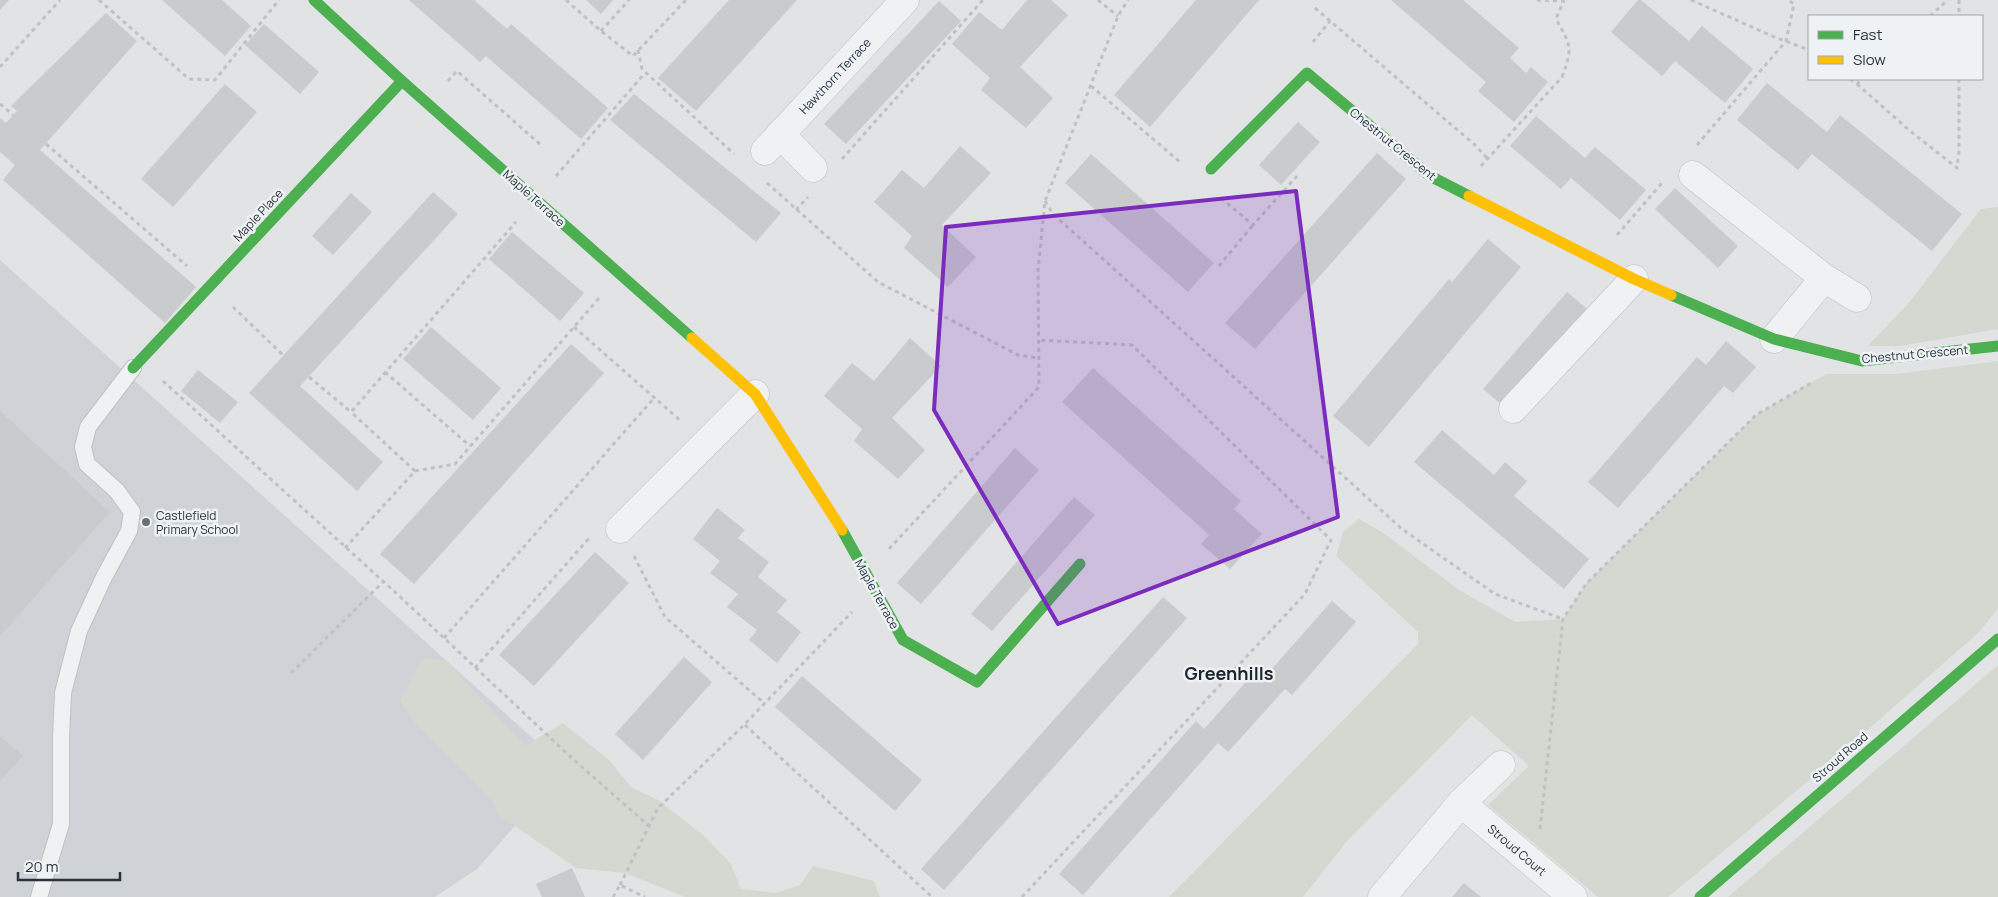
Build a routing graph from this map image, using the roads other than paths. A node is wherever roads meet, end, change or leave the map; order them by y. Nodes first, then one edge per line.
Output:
1 (314, 0) edge
2 (904, 0) edge
3 (402, 81) junction
4 (1211, 169) dead end
5 (821, 174) road end
6 (1693, 175) dead end
7 (1824, 278) junction
8 (1634, 279) junction
9 (1857, 298) dead end
10 (1774, 339) junction
11 (1998, 346) edge
12 (137, 364) joint
13 (755, 394) junction
14 (1513, 409) dead end
15 (620, 529) road end
16 (1080, 564) dead end
17 (1998, 639) edge
18 (1501, 765) dead end
19 (1461, 803) junction
20 (39, 897) edge
21 (1382, 897) edge
22 (1572, 897) edge
23 (1700, 897) edge

1 - 3 street, Maple Terrace
2 - 5 street, Hawthorn Terrace
3 - 12 street, Maple Place
3 - 13 street, Maple Terrace
4 - 8 street, Chestnut Crescent
6 - 7 street
7 - 9 street
7 - 10 street
8 - 10 street, Chestnut Crescent
8 - 14 street
10 - 11 street, Chestnut Crescent
12 - 20 lane
13 - 15 street
13 - 16 street, Maple Terrace
17 - 23 street, Stroud Road
18 - 19 street
19 - 21 street
19 - 22 street, Stroud Court

